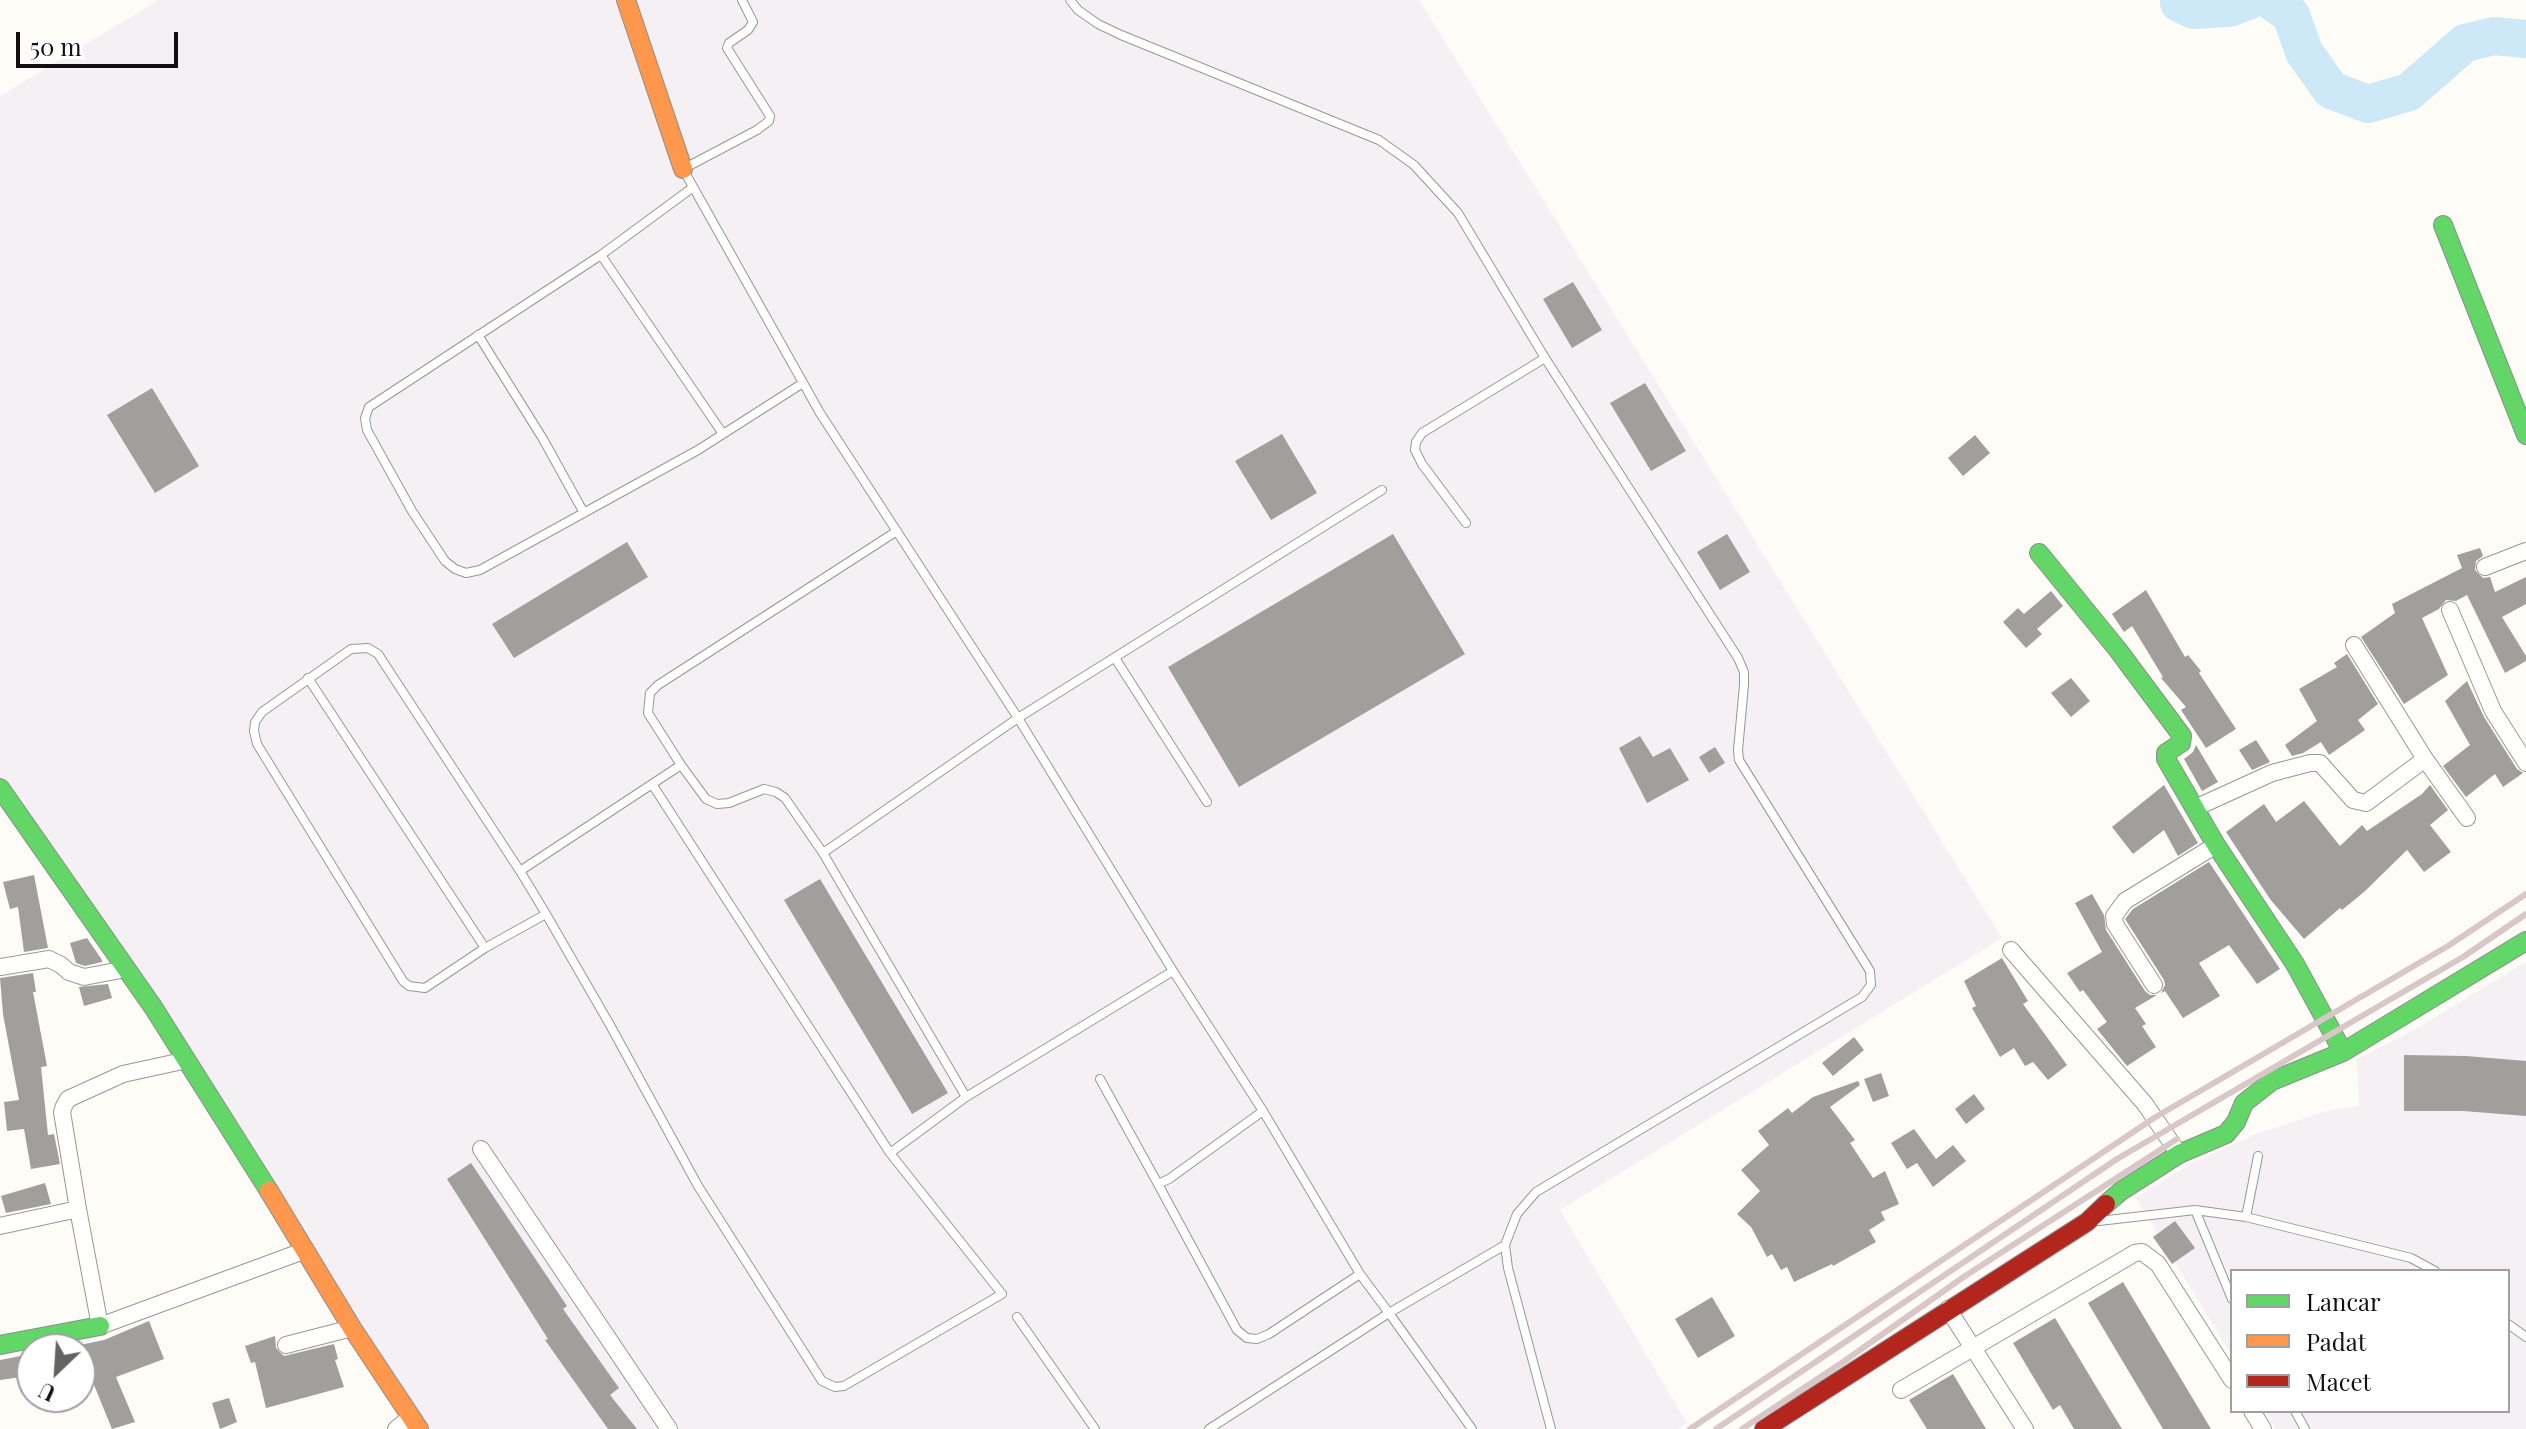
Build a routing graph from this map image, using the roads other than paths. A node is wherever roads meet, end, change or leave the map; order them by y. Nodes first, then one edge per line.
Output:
1 (626, 0) edge
2 (742, 0) edge
3 (1070, 0) edge
4 (683, 169) junction
5 (692, 188) junction
6 (2443, 225) dead end
7 (601, 255) junction
8 (478, 335) junction
9 (1545, 358) junction
10 (803, 383) junction
11 (723, 434) junction
12 (2526, 435) edge
13 (1382, 490) dead end
14 (584, 513) junction
15 (1466, 523) dead end
16 (897, 531) junction
17 (2526, 551) edge
18 (2039, 553) dead end
19 (2485, 567) dead end
20 (2450, 610) dead end
21 (2354, 645) dead end
22 (1115, 658) junction
23 (308, 678) junction
24 (1018, 718) junction
25 (2425, 759) junction
26 (2526, 763) edge
27 (681, 765) junction
28 (652, 784) junction
29 (0, 788) edge
30 (1207, 802) dead end
31 (2195, 808) junction
32 (2467, 818) dead end
33 (2216, 845) junction
34 (823, 853) junction
35 (520, 871) junction
36 (546, 914) junction
37 (2526, 941) edge
38 (485, 948) junction
39 (2011, 950) dead end
40 (0, 967) edge
41 (126, 969) junction
42 (1173, 971) junction
43 (2154, 985) dead end
44 (2343, 1052) junction
45 (187, 1060) junction
46 (1100, 1079) dead end
47 (966, 1097) junction
48 (1263, 1111) junction
49 (481, 1149) dead end
50 (890, 1153) junction
51 (2179, 1154) junction
52 (2258, 1156) dead end
53 (1158, 1184) junction
54 (78, 1209) junction
55 (2195, 1210) junction
56 (2246, 1217) junction
57 (2087, 1222) junction
58 (0, 1226) edge
59 (1505, 1245) junction
60 (306, 1250) junction
61 (2431, 1269) edge
62 (1360, 1274) junction
63 (2230, 1294) edge
64 (1948, 1309) junction
65 (1389, 1313) junction
66 (1017, 1317) dead end
67 (100, 1326) junction
68 (352, 1328) junction
69 (0, 1345) edge
70 (286, 1345) dead end
71 (1973, 1348) junction
72 (2230, 1377) edge
73 (1901, 1390) dead end
74 (1787, 1423) edge
75 (408, 1425) edge
76 (669, 1429) edge
77 (1095, 1429) edge
78 (1209, 1429) edge
79 (1472, 1429) edge
80 (1551, 1429) edge
81 (1764, 1429) edge
82 (2025, 1429) edge

1 - 4 street
2 - 4 lane
3 - 9 lane
4 - 5 lane
5 - 7 lane
5 - 10 lane
6 - 12 street
7 - 8 lane
7 - 11 lane
8 - 14 lane
8 - 14 lane
9 - 15 lane
9 - 59 lane
10 - 11 lane
10 - 16 lane
11 - 14 lane
13 - 22 lane
16 - 24 lane
16 - 27 lane
17 - 19 street
18 - 31 street
20 - 26 street
21 - 25 street
22 - 24 lane
22 - 30 lane
23 - 35 lane
23 - 38 lane
23 - 38 lane
24 - 34 lane
24 - 42 lane
25 - 31 street
25 - 32 street
27 - 28 lane
27 - 34 lane
28 - 35 lane
28 - 50 lane
29 - 41 street
31 - 33 street
33 - 43 street
33 - 44 street
34 - 47 lane
35 - 36 lane
36 - 38 lane
36 - 50 lane
37 - 44 street
39 - 51 street
40 - 41 street
41 - 45 street
42 - 47 lane
42 - 48 lane
44 - 51 street
45 - 54 street
45 - 60 street
46 - 53 lane
47 - 50 lane
48 - 53 lane
48 - 62 lane
49 - 76 street
51 - 57 street
52 - 56 lane
53 - 62 lane
54 - 58 street
54 - 67 street
55 - 56 lane
55 - 57 lane
55 - 63 lane
56 - 61 lane
57 - 64 street
59 - 65 lane
59 - 80 lane
60 - 67 street
60 - 68 street
62 - 65 lane
64 - 71 street
64 - 74 street
65 - 78 lane
65 - 79 lane
66 - 77 lane
67 - 69 street
68 - 70 street
68 - 75 street
71 - 72 street
71 - 73 street
71 - 82 street
74 - 81 street

